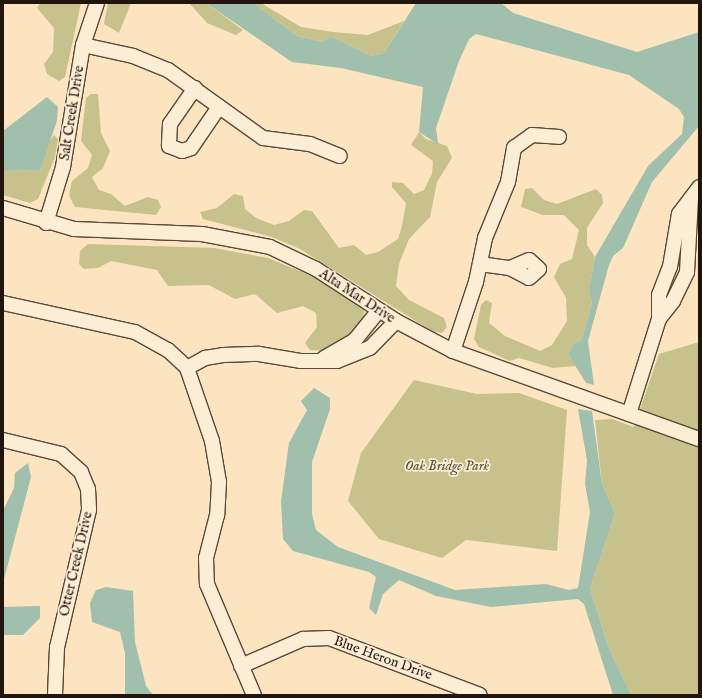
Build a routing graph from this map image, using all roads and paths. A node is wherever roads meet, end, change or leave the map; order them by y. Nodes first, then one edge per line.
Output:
1 (97, 3) edge
2 (83, 45) junction
3 (194, 88) junction
4 (219, 107) junction
5 (559, 136) dead end
6 (340, 156) dead end
7 (695, 192) edge
8 (3, 208) edge
9 (46, 223) junction
10 (480, 264) junction
11 (670, 267) junction
12 (510, 268) dead end
13 (693, 273) edge
14 (3, 303) edge
15 (379, 310) junction
16 (659, 319) junction
17 (396, 321) junction
18 (453, 351) junction
19 (323, 360) junction
20 (187, 368) junction
21 (629, 414) junction
22 (699, 439) edge
23 (3, 440) edge
24 (241, 666) junction
25 (55, 695) edge
26 (254, 695) edge
27 (480, 695) edge

1 - 2 street, Salt Creek Drive
2 - 3 street
2 - 9 street, Salt Creek Drive
3 - 4 street
3 - 4 street
4 - 6 street
5 - 10 street
7 - 11 street
7 - 13 street
8 - 9 street, Alta Mar Drive
9 - 15 street, Alta Mar Drive
10 - 12 street
10 - 18 street
11 - 13 street
11 - 16 street
13 - 16 street
14 - 20 street
15 - 17 street, Alta Mar Drive
15 - 19 street
16 - 21 street
17 - 18 street, Alta Mar Drive
17 - 19 street
18 - 21 street, Alta Mar Drive
19 - 20 street
20 - 24 street
21 - 22 street, Alta Mar Drive
23 - 25 street, Otter Creek Drive
24 - 26 street
24 - 27 street, Blue Heron Drive

